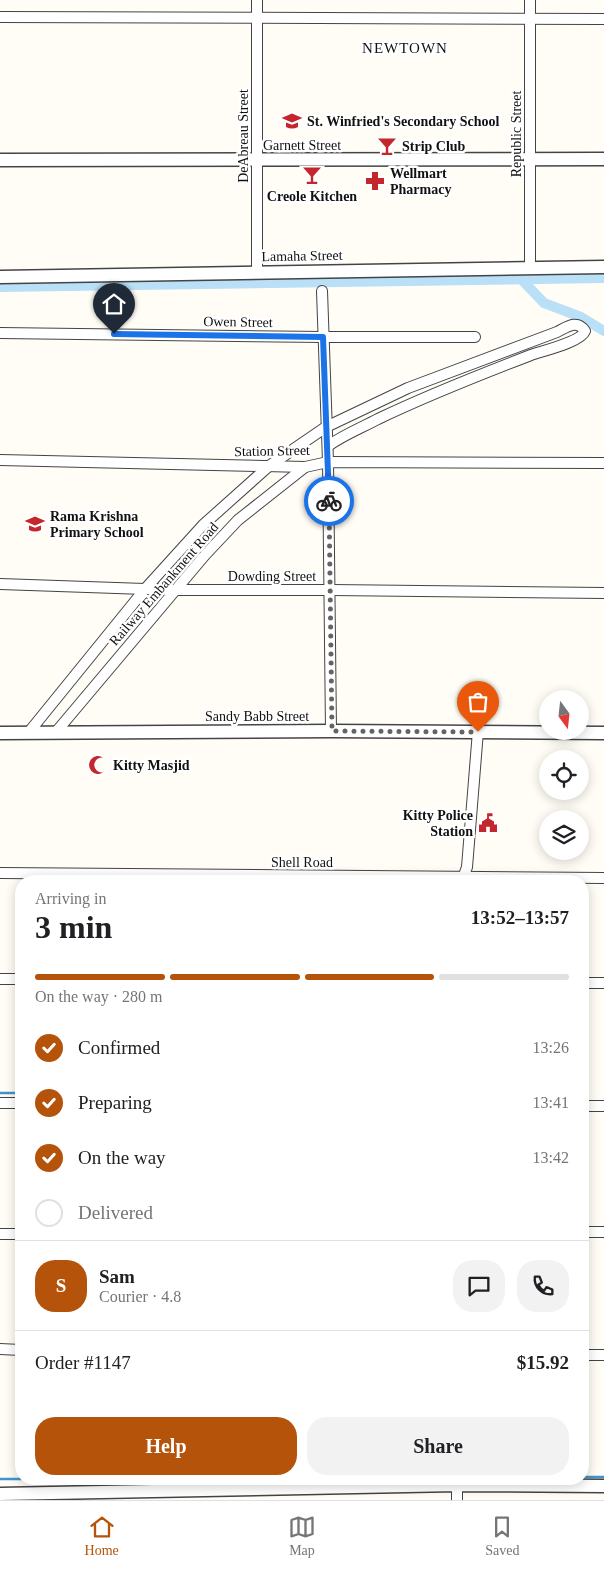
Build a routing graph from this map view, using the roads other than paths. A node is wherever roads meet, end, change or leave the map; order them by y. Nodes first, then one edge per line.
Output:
1 (257, 0) edge
2 (530, 0) edge
3 (0, 17) edge
4 (257, 18) junction
5 (530, 18) junction
6 (604, 18) edge
7 (530, 159) junction
8 (604, 159) edge
9 (0, 160) edge
10 (256, 160) junction
11 (604, 267) edge
12 (530, 268) junction
13 (257, 272) junction
14 (0, 277) edge
15 (322, 291) dead end
16 (0, 333) edge
17 (323, 337) junction
18 (475, 337) dead end
19 (408, 388) junction
20 (413, 402) junction
21 (326, 427) junction
22 (328, 446) junction
23 (0, 460) edge
24 (328, 462) junction
25 (604, 463) edge
26 (270, 466) junction
27 (305, 467) junction
28 (0, 584) edge
29 (145, 589) junction
30 (174, 590) junction
31 (331, 590) junction
32 (604, 593) edge
33 (332, 731) junction
34 (30, 732) junction
35 (56, 732) junction
36 (478, 732) junction
37 (0, 733) edge
38 (604, 733) edge
39 (0, 873) edge
40 (154, 875) edge
41 (464, 875) edge
42 (589, 878) edge
43 (604, 878) edge
44 (0, 979) edge
45 (15, 979) edge
46 (589, 983) edge
47 (604, 983) edge
48 (0, 1103) edge
49 (15, 1103) edge
50 (589, 1106) edge
51 (604, 1106) edge
52 (589, 1232) edge
53 (604, 1232) edge
54 (0, 1234) edge
55 (15, 1234) edge
56 (0, 1349) edge
57 (15, 1350) edge
58 (589, 1355) edge
59 (604, 1355) edge
60 (382, 1485) edge
61 (457, 1485) edge
62 (567, 1485) edge
63 (604, 1486) edge
64 (0, 1494) edge
65 (108, 1496) edge
66 (457, 1500) edge

1 - 4 street, DeAbreau Street
2 - 5 street, Republic Street
3 - 4 street
4 - 5 street
4 - 10 street, DeAbreau Street
5 - 6 street
5 - 7 street, Republic Street
7 - 8 street, Garnett Street
7 - 10 street, Garnett Street
7 - 12 street, Republic Street
9 - 10 street, Garnett Street
10 - 13 street, DeAbreau Street
11 - 12 street, Lamaha Street
12 - 13 street, Lamaha Street
13 - 14 street, Lamaha Street
15 - 17 street
16 - 17 street, Owen Street
17 - 18 street, Owen Street
17 - 21 street
19 - 20 street
19 - 20 street
19 - 21 street
20 - 22 street
21 - 22 street
21 - 26 street
22 - 24 street
23 - 26 street, Station Street
24 - 25 street, Station Street
24 - 27 street, Station Street
24 - 31 street
26 - 27 street, Station Street
26 - 29 street
27 - 30 street, Railway Embankment Road
28 - 29 street, Dowding Street
29 - 30 street, Dowding Street
29 - 34 street
30 - 31 street, Dowding Street
30 - 35 street, Railway Embankment Road
31 - 32 street, Dowding Street
31 - 33 street
33 - 35 street, Sandy Babb Street
33 - 36 street, Sandy Babb Street
34 - 35 street, Sandy Babb Street
34 - 37 street, Sandy Babb Street
36 - 38 street, Sandy Babb Street
36 - 41 street
39 - 40 street, Shell Road
42 - 43 street, Shell Road
44 - 45 street
46 - 47 street
48 - 49 street
50 - 51 street
52 - 53 street
54 - 55 street
56 - 57 street
58 - 59 street
60 - 65 street
61 - 66 street
62 - 63 street
64 - 65 street

